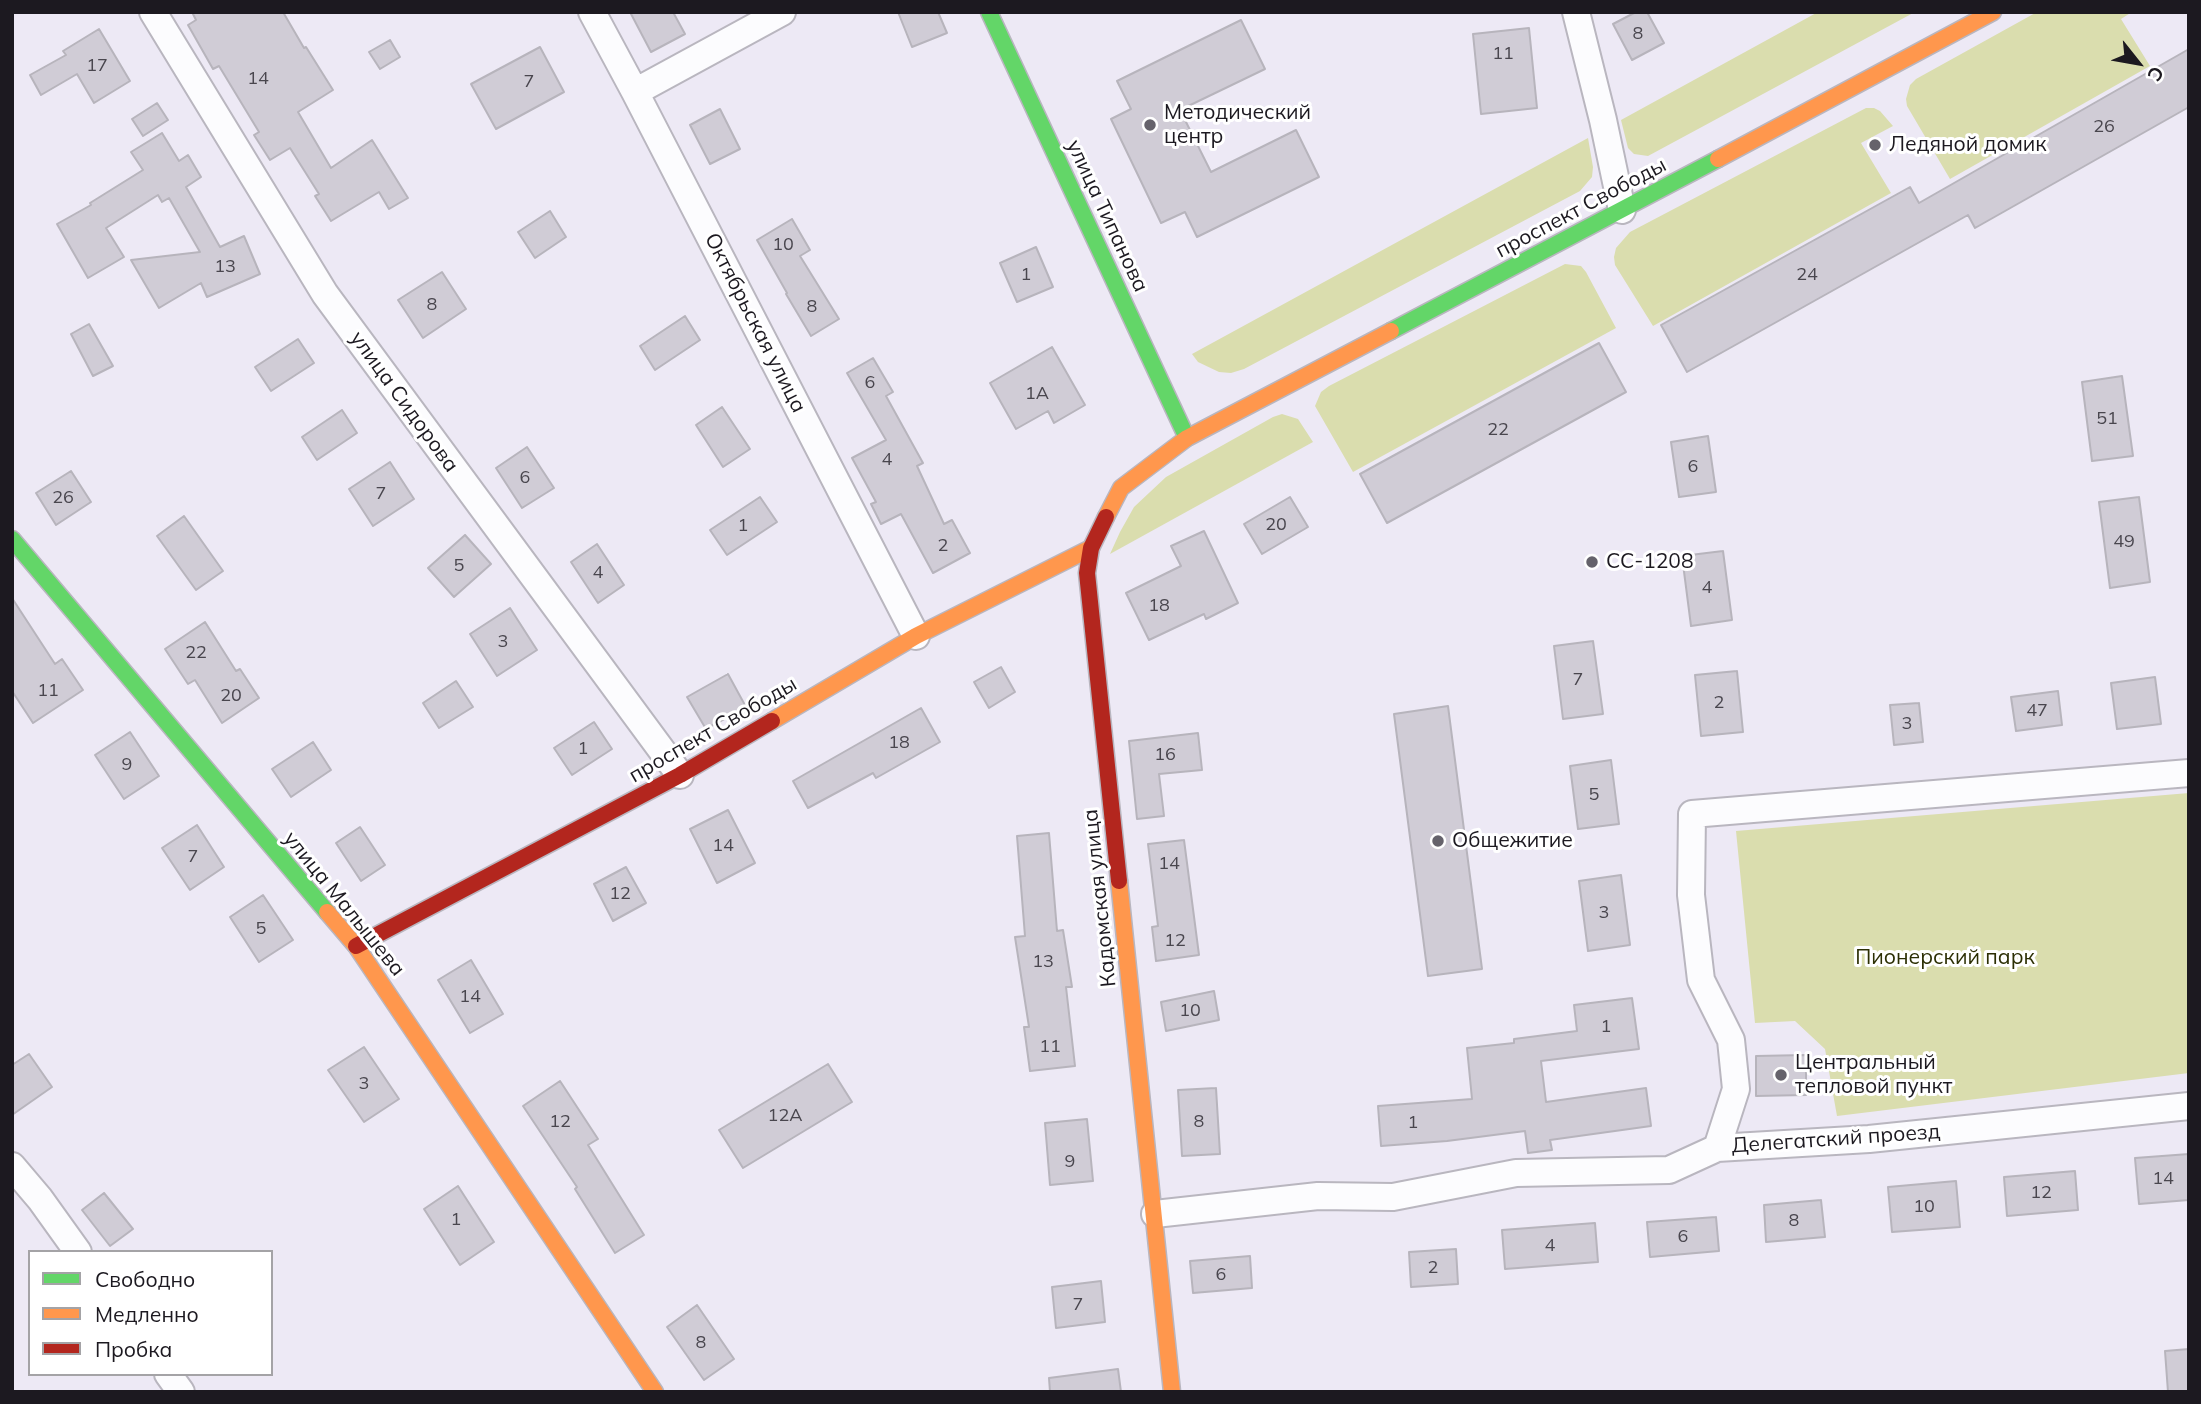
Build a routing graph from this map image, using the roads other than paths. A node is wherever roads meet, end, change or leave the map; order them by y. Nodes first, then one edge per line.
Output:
1 (153, 12) edge
2 (592, 12) edge
3 (782, 12) edge
4 (989, 12) edge
5 (1576, 12) edge
6 (1993, 12) edge
7 (635, 92) junction
8 (1622, 210) junction
9 (1187, 438) junction
10 (12, 539) edge
11 (1091, 548) junction
12 (916, 636) junction
13 (2189, 773) edge
14 (680, 775) junction
15 (356, 946) junction
16 (2189, 1106) edge
17 (1717, 1148) junction
18 (12, 1166) edge
19 (1155, 1214) junction
20 (77, 1250) edge
21 (169, 1376) edge
22 (181, 1392) edge
23 (655, 1392) edge
24 (1172, 1392) edge

1 - 14 street, улица Сидорова
2 - 7 street, Октябрьская улица
3 - 7 street
4 - 9 street, улица Типанова
5 - 8 street
6 - 8 street, проспект Свободы
7 - 12 street, Октябрьская улица
8 - 9 street, проспект Свободы
9 - 11 street, Кадомская улица
10 - 15 street, улица Малышева
11 - 12 street, проспект Свободы
11 - 19 street, Кадомская улица
12 - 14 street, проспект Свободы
13 - 17 street
14 - 15 street, проспект Свободы
15 - 23 street, улица Малышева
16 - 17 street, Делегатский проезд
17 - 19 street, Делегатский проезд
18 - 20 street
19 - 24 street, Кадомская улица
21 - 22 street

